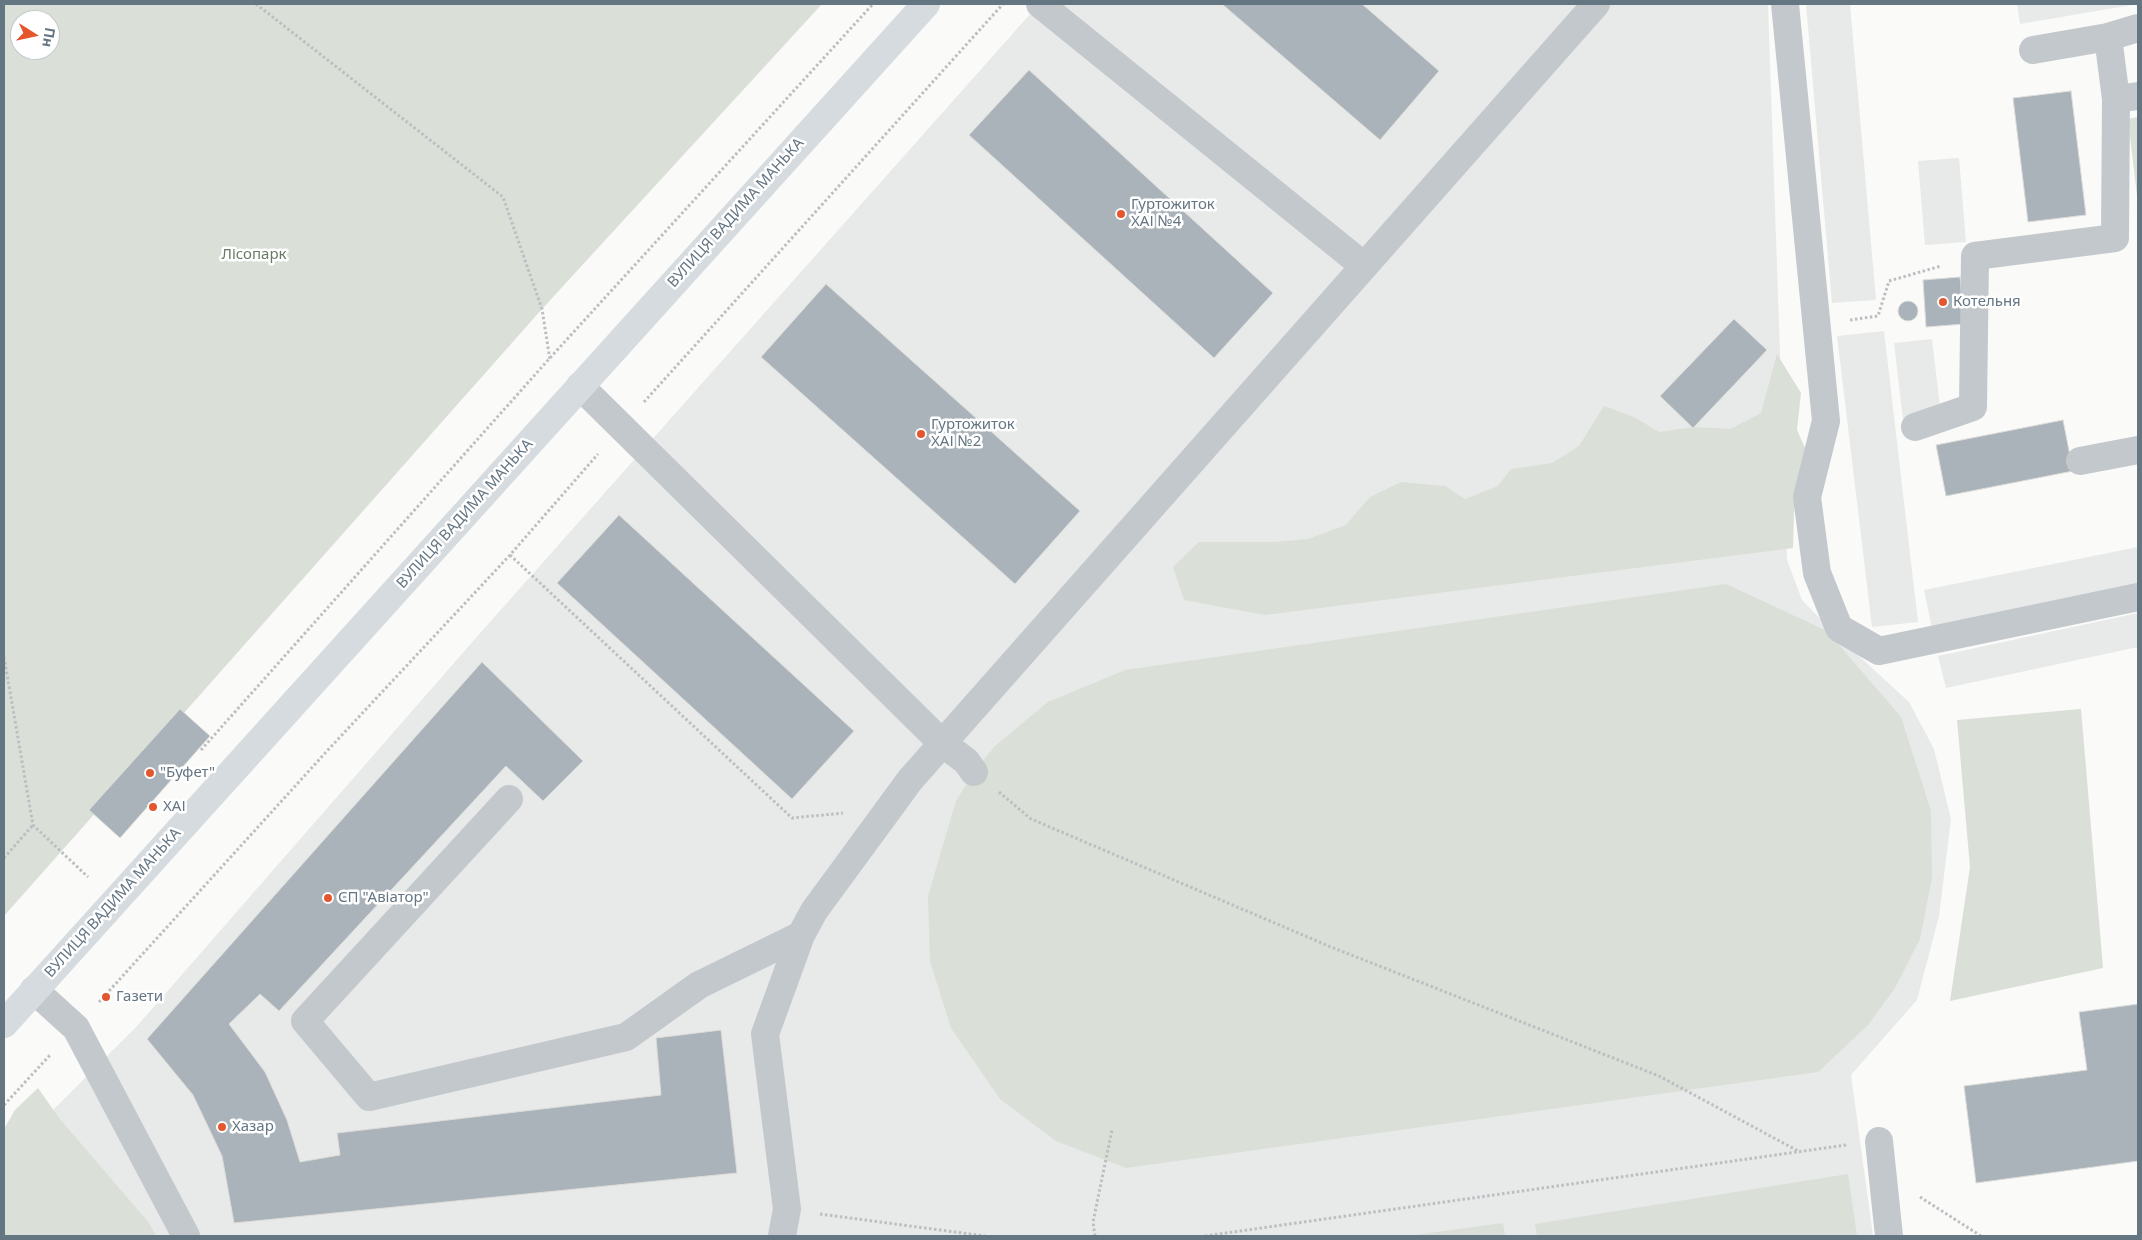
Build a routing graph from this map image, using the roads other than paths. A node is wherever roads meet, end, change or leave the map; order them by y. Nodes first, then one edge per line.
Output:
1 (926, 4) edge
2 (1040, 4) edge
3 (1596, 4) edge
4 (1786, 4) edge
5 (2138, 28) edge
6 (2108, 37) junction
7 (2033, 50) dead end
8 (2127, 97) edge
9 (1364, 266) junction
10 (580, 386) junction
11 (1915, 427) dead end
12 (2138, 450) edge
13 (2080, 461) dead end
14 (2138, 597) edge
15 (942, 743) junction
16 (974, 772) road end
17 (509, 799) dead end
18 (801, 935) junction
19 (34, 990) junction
20 (4, 1024) edge
21 (1879, 1141) road end
22 (186, 1236) edge
23 (782, 1236) edge
24 (1889, 1236) edge

1 - 10 main road, ВУЛИЦЯ ВАДИМА МАНЬКА
2 - 9 lane
3 - 9 lane
4 - 14 lane
5 - 6 lane
6 - 7 lane
6 - 8 lane
8 - 11 lane
9 - 15 lane
10 - 15 lane
10 - 19 main road, ВУЛИЦЯ ВАДИМА МАНЬКА
12 - 13 lane
15 - 16 lane
15 - 18 lane
17 - 18 lane
18 - 23 lane
19 - 20 main road, ВУЛИЦЯ ВАДИМА МАНЬКА
19 - 22 lane
21 - 24 lane

